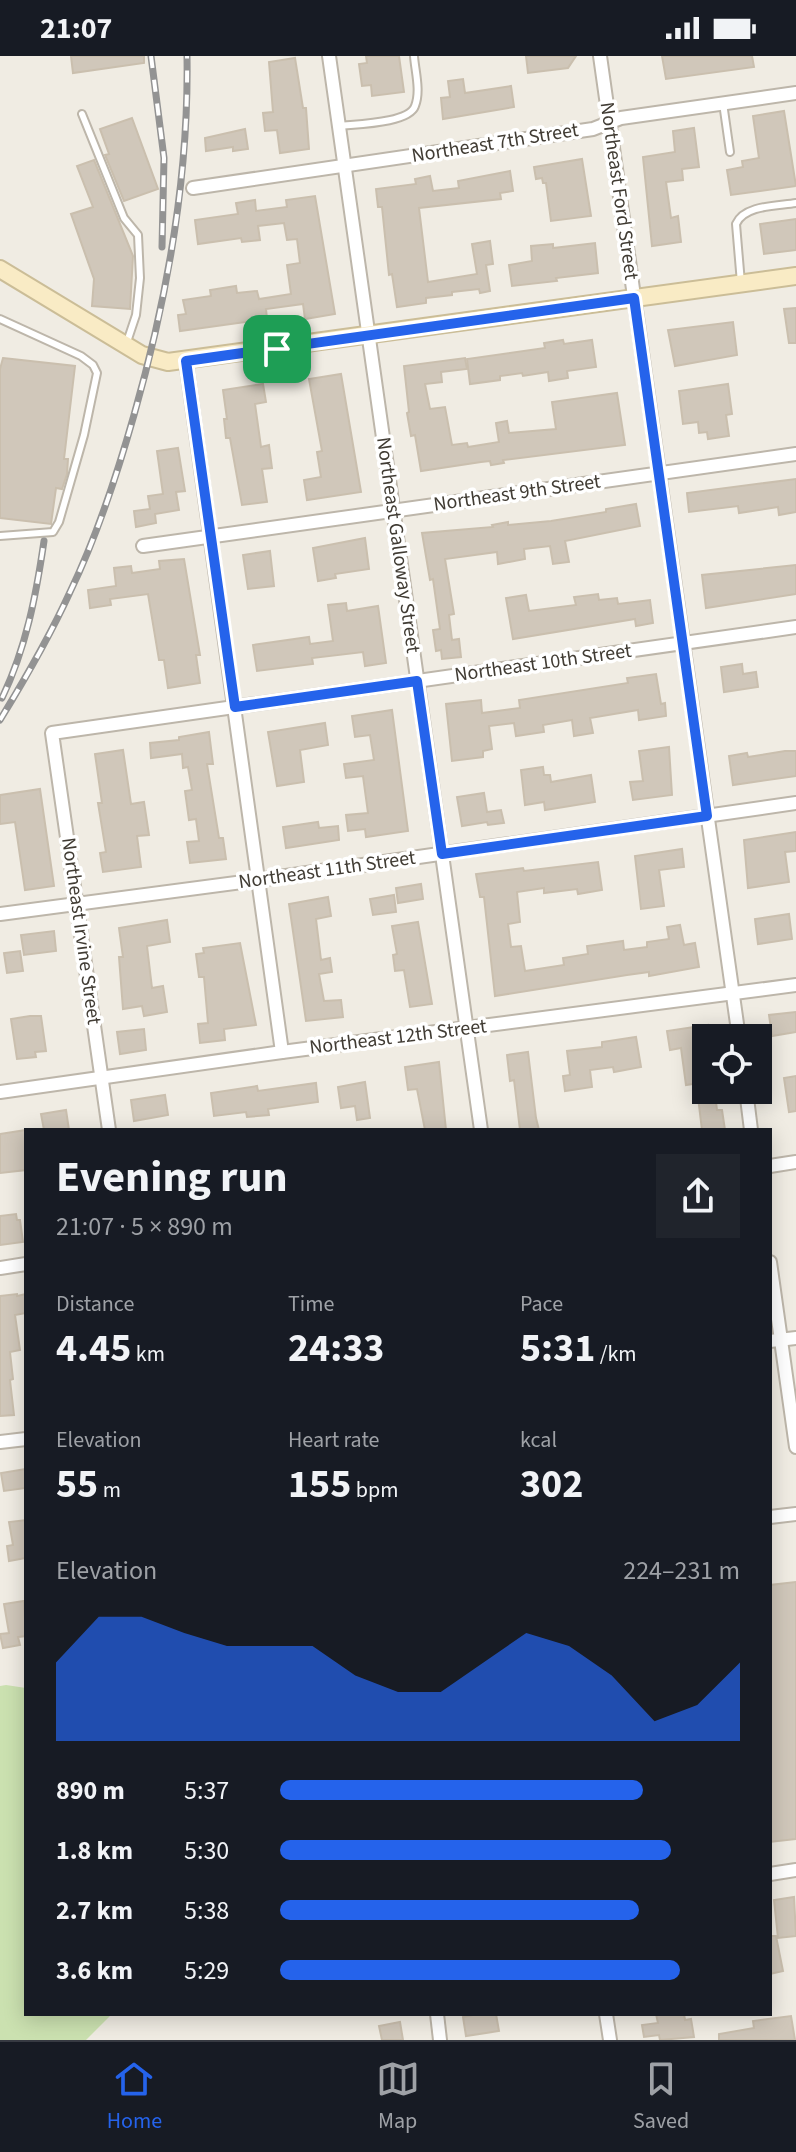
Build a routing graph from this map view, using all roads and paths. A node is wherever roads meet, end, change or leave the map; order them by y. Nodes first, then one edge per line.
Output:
1 (329, 56) edge
2 (414, 56) edge
3 (600, 56) edge
4 (796, 93) edge
5 (723, 103) junction
6 (82, 114) dead end
7 (610, 123) junction
8 (339, 126) junction
9 (730, 152) dead end
10 (345, 166) junction
11 (193, 188) dead end
12 (796, 203) edge
13 (0, 269) edge
14 (796, 276) edge
15 (741, 283) junction
16 (634, 298) junction
17 (0, 319) edge
18 (369, 336) junction
19 (126, 345) junction
20 (186, 361) junction
21 (796, 454) edge
22 (659, 473) junction
23 (393, 510) junction
24 (0, 536) edge
25 (210, 536) junction
26 (143, 546) dead end
27 (796, 627) edge
28 (683, 643) junction
29 (417, 681) junction
30 (235, 707) junction
31 (52, 733) joint
32 (796, 803) edge
33 (707, 816) junction
34 (442, 854) junction
35 (258, 880) junction
36 (77, 905) junction
37 (0, 914) edge
38 (796, 985) edge
39 (732, 994) junction
40 (737, 1024) edge
41 (466, 1029) junction
42 (282, 1052) junction
43 (101, 1077) junction
44 (0, 1092) edge
45 (748, 1104) edge
46 (109, 1128) edge
47 (481, 1128) edge
48 (751, 1128) edge
49 (796, 1162) edge
50 (772, 1166) edge
51 (24, 1264) edge
52 (0, 1268) edge
53 (772, 1288) edge
54 (796, 1338) edge
55 (776, 1341) edge
56 (24, 1439) edge
57 (0, 1442) edge
58 (796, 1447) edge
59 (796, 1514) edge
60 (772, 1517) edge
61 (796, 1870) edge
62 (772, 1874) edge
63 (437, 2016) edge
64 (606, 2016) edge
65 (440, 2040) edge
66 (610, 2040) edge

1 - 8 street, Northeast Galloway Street
2 - 8 lane
3 - 7 street, Northeast Ford Street
4 - 5 street, Northeast 7th Street
5 - 7 street, Northeast 7th Street
5 - 9 lane
6 - 19 lane
7 - 10 street, Northeast 7th Street
7 - 16 street, Northeast Ford Street
8 - 10 street, Northeast Galloway Street
10 - 11 street, Northeast 7th Street
10 - 18 street, Northeast Galloway Street
12 - 15 lane
13 - 19 street
14 - 15 street
15 - 16 street
16 - 18 street
16 - 22 street, Northeast Ford Street
17 - 24 lane
18 - 20 street
18 - 23 street, Northeast Galloway Street
19 - 20 street
20 - 25 street
21 - 22 street, Northeast 9th Street
22 - 23 street, Northeast 9th Street
22 - 28 street, Northeast Ford Street
23 - 25 street, Northeast 9th Street
23 - 29 street, Northeast Galloway Street
25 - 26 street, Northeast 9th Street
25 - 30 street
27 - 28 street, Northeast 10th Street
28 - 29 street, Northeast 10th Street
28 - 33 street, Northeast Ford Street
29 - 30 street, Northeast 10th Street
29 - 34 street, Northeast Galloway Street
30 - 31 street, Northeast 10th Street
30 - 35 street
31 - 36 street, Northeast Irvine Street
32 - 33 street, Northeast 11th Street
33 - 34 street, Northeast 11th Street
33 - 39 street, Northeast Ford Street
34 - 35 street, Northeast 11th Street
34 - 41 street, Northeast Galloway Street
35 - 36 street, Northeast 11th Street
35 - 42 street
36 - 37 street, Northeast 11th Street
36 - 43 street, Northeast Irvine Street
38 - 39 street, Northeast 12th Street
39 - 40 street, Northeast Ford Street
39 - 41 street, Northeast 12th Street
41 - 42 street, Northeast 12th Street
41 - 47 street, Northeast Galloway Street
42 - 43 street, Northeast 12th Street
43 - 44 street, Northeast 12th Street
43 - 46 street, Northeast Irvine Street
45 - 48 street
49 - 50 street
51 - 52 street
53 - 55 street
54 - 55 street
55 - 58 street
56 - 57 street
59 - 60 street
61 - 62 street
63 - 65 street
64 - 66 street

